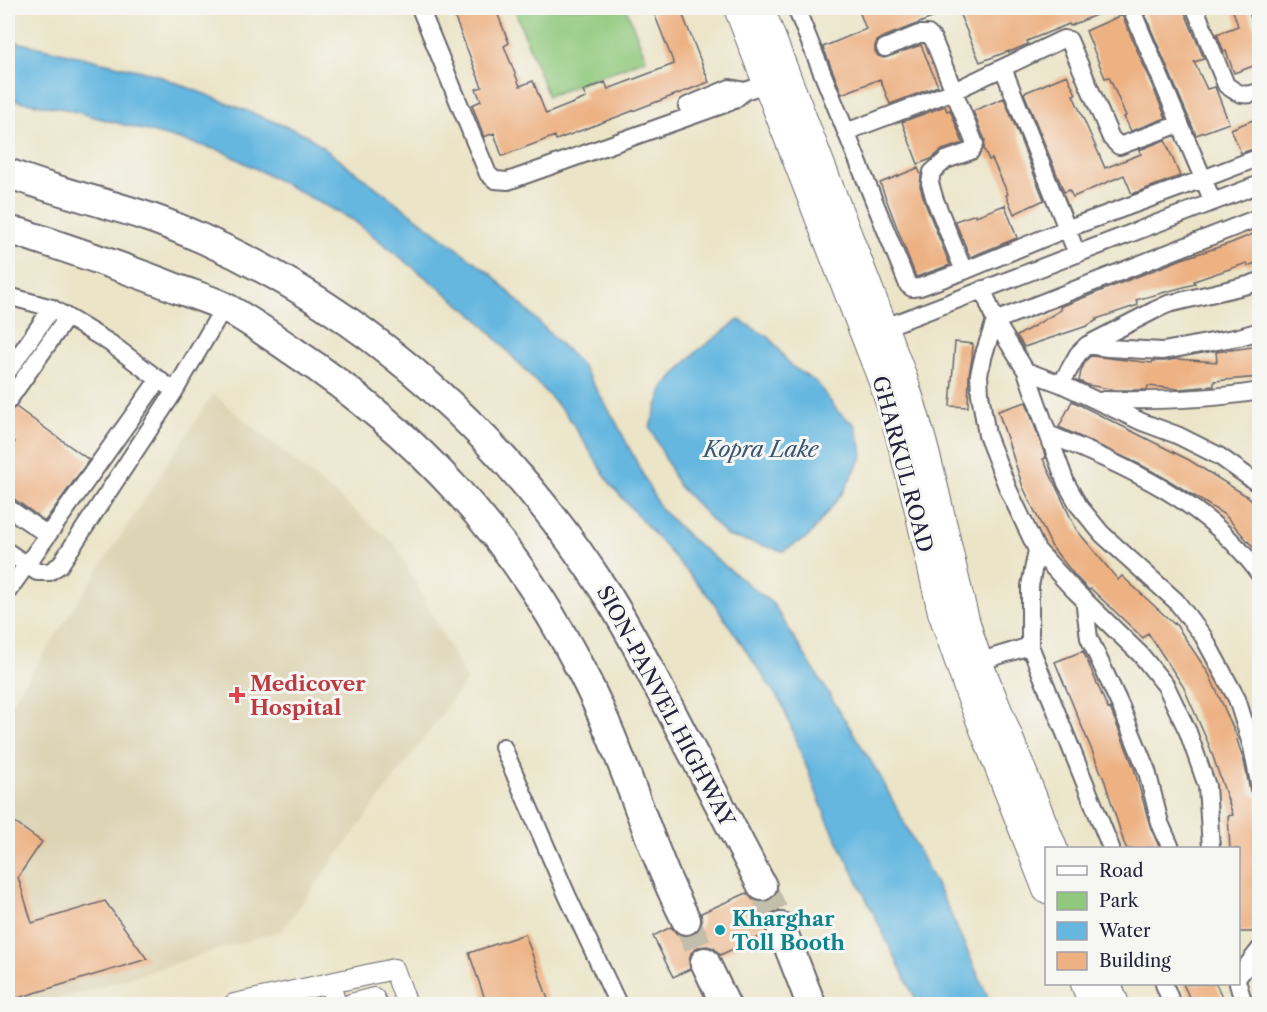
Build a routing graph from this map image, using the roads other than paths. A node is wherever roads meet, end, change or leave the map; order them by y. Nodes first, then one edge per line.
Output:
1 (420, 8) edge
2 (1131, 8) edge
3 (1195, 8) edge
4 (768, 12) edge
5 (885, 48) dead end
6 (1003, 68) junction
7 (766, 84) junction
8 (954, 91) junction
9 (1260, 91) edge
10 (722, 98) junction
11 (668, 114) dead end
12 (1180, 124) junction
13 (846, 132) junction
14 (1260, 157) edge
15 (16, 179) edge
16 (1203, 179) junction
17 (1260, 184) edge
18 (1213, 202) junction
19 (1260, 217) edge
20 (1066, 229) junction
21 (12, 233) edge
22 (1077, 254) junction
23 (964, 271) junction
24 (1260, 281) edge
25 (983, 289) junction
26 (8, 296) edge
27 (224, 307) junction
28 (60, 312) junction
29 (995, 321) junction
30 (873, 331) junction
31 (1260, 331) edge
32 (1087, 345) junction
33 (8, 370) edge
34 (1026, 371) junction
35 (159, 379) junction
36 (1061, 384) junction
37 (1260, 391) edge
38 (174, 392) junction
39 (1097, 400) junction
40 (8, 401) edge
41 (1048, 434) junction
42 (1260, 485) edge
43 (8, 508) edge
44 (48, 535) junction
45 (1037, 550) junction
46 (8, 552) edge
47 (26, 565) junction
48 (1260, 575) edge
49 (8, 591) edge
50 (1084, 599) junction
51 (1030, 646) junction
52 (969, 665) junction
53 (503, 747) dead end
54 (1260, 788) edge
55 (1053, 847) edge
56 (1110, 847) edge
57 (1170, 847) edge
58 (1211, 847) edge
59 (1045, 884) edge
60 (762, 886) tunnel mouth
61 (686, 920) tunnel mouth
62 (781, 927) tunnel mouth
63 (1260, 949) edge
64 (705, 962) tunnel mouth
65 (1240, 975) edge
66 (330, 984) junction
67 (1084, 985) edge
68 (1108, 985) edge
69 (1164, 985) edge
70 (1238, 985) edge
71 (234, 1005) edge
72 (336, 1005) edge
73 (351, 1005) edge
74 (376, 1005) edge
75 (407, 1005) edge
76 (618, 1005) edge
77 (725, 1005) edge
78 (811, 1005) edge
79 (1092, 1005) edge
80 (1116, 1005) edge
81 (1172, 1005) edge
82 (1244, 1005) edge

1 - 10 street
2 - 12 street
3 - 9 street
4 - 7 main road, GHARKUL ROAD
4 - 13 street
5 - 8 street
6 - 8 street
6 - 12 street
6 - 20 street
7 - 10 street
7 - 30 main road, GHARKUL ROAD
8 - 13 street
8 - 23 street
10 - 11 street
12 - 16 street
13 - 23 street
14 - 16 street
15 - 60 highway, SION-PANVEL HIGHWAY
16 - 18 street
16 - 20 street
17 - 18 street
18 - 22 street
19 - 29 street
20 - 22 street
20 - 23 street
21 - 27 highway
22 - 25 street
24 - 32 street
25 - 29 street
25 - 30 street
26 - 28 street
27 - 38 street
27 - 61 highway
28 - 33 street
28 - 35 street
28 - 40 street
29 - 34 street
29 - 45 street
30 - 52 main road, GHARKUL ROAD
31 - 32 street
32 - 36 street
34 - 36 street
34 - 41 street
35 - 38 street
35 - 44 street
36 - 39 street
37 - 39 street
38 - 47 street
39 - 42 street
41 - 48 street
41 - 54 street
43 - 44 street
44 - 47 street
45 - 50 street
45 - 51 street
46 - 47 street
47 - 49 street
50 - 57 street
50 - 58 street
51 - 52 street
51 - 56 street
52 - 55 main road, GHARKUL ROAD
52 - 59 main road, GHARKUL ROAD
53 - 76 street
62 - 78 highway
63 - 65 street
64 - 77 highway
66 - 71 street
66 - 72 street
66 - 75 street
67 - 79 main road
68 - 80 main road
69 - 81 street
70 - 82 street
73 - 74 street

